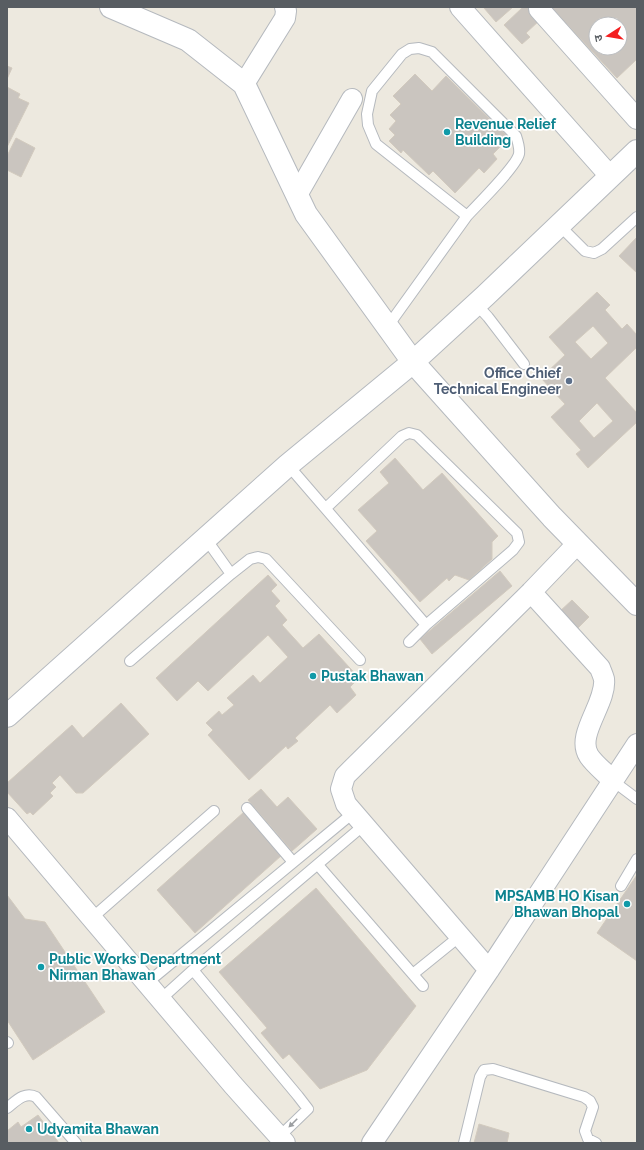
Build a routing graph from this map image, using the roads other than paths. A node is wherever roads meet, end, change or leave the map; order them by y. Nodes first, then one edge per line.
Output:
1 (111, 7) edge
2 (285, 7) edge
3 (460, 7) edge
4 (539, 9) dead end
5 (244, 84) junction
6 (352, 99) dead end
7 (637, 119) edge
8 (637, 151) edge
9 (610, 176) junction
10 (297, 195) junction
11 (467, 216) junction
12 (637, 217) edge
13 (559, 225) junction
14 (476, 304) junction
15 (388, 326) junction
16 (413, 362) junction
17 (524, 364) dead end
18 (288, 465) junction
19 (326, 508) junction
20 (206, 539) junction
21 (578, 543) junction
22 (231, 574) junction
23 (531, 592) junction
24 (637, 604) edge
25 (426, 625) junction
26 (409, 642) dead end
27 (360, 660) dead end
28 (130, 661) dead end
29 (7, 716) edge
30 (637, 744) edge
31 (613, 781) junction
32 (637, 799) edge
33 (247, 808) dead end
34 (214, 812) dead end
35 (7, 818) edge
36 (359, 819) junction
37 (637, 859) edge
38 (293, 862) junction
39 (318, 864) junction
40 (621, 886) dead end
41 (92, 918) junction
42 (460, 936) junction
43 (193, 970) junction
44 (490, 970) junction
45 (413, 974) junction
46 (147, 983) junction
47 (423, 986) dead end
48 (161, 999) junction
49 (7, 1108) edge
50 (585, 1131) junction
51 (282, 1140) edge
52 (76, 1143) edge
53 (372, 1143) edge
54 (464, 1143) edge
55 (579, 1143) edge
56 (596, 1143) edge

1 - 5 street
2 - 5 street
3 - 9 street
4 - 7 street
5 - 10 street
6 - 10 street
8 - 9 street
9 - 13 street
10 - 15 street
11 - 11 lane
11 - 15 lane
12 - 13 lane
13 - 14 street
14 - 16 street
14 - 17 lane
15 - 16 street
16 - 18 street
16 - 21 street
18 - 19 lane
18 - 20 street
19 - 25 lane
19 - 25 lane
20 - 22 lane
20 - 29 street
21 - 23 street
21 - 24 street
22 - 27 lane
22 - 28 lane
23 - 31 street
23 - 36 street
25 - 26 lane
30 - 31 street
31 - 32 lane
31 - 44 street
33 - 38 lane
34 - 41 lane
35 - 41 street
36 - 38 lane
36 - 39 lane
36 - 42 street
37 - 40 lane
38 - 46 lane
39 - 43 lane
39 - 45 lane
41 - 46 street
42 - 44 street
42 - 45 lane
43 - 48 lane
43 -> 51 lane
44 - 53 street
45 - 47 lane
46 - 48 street
48 - 51 street
49 - 52 lane
50 - 54 lane
50 - 55 lane
50 - 56 lane

